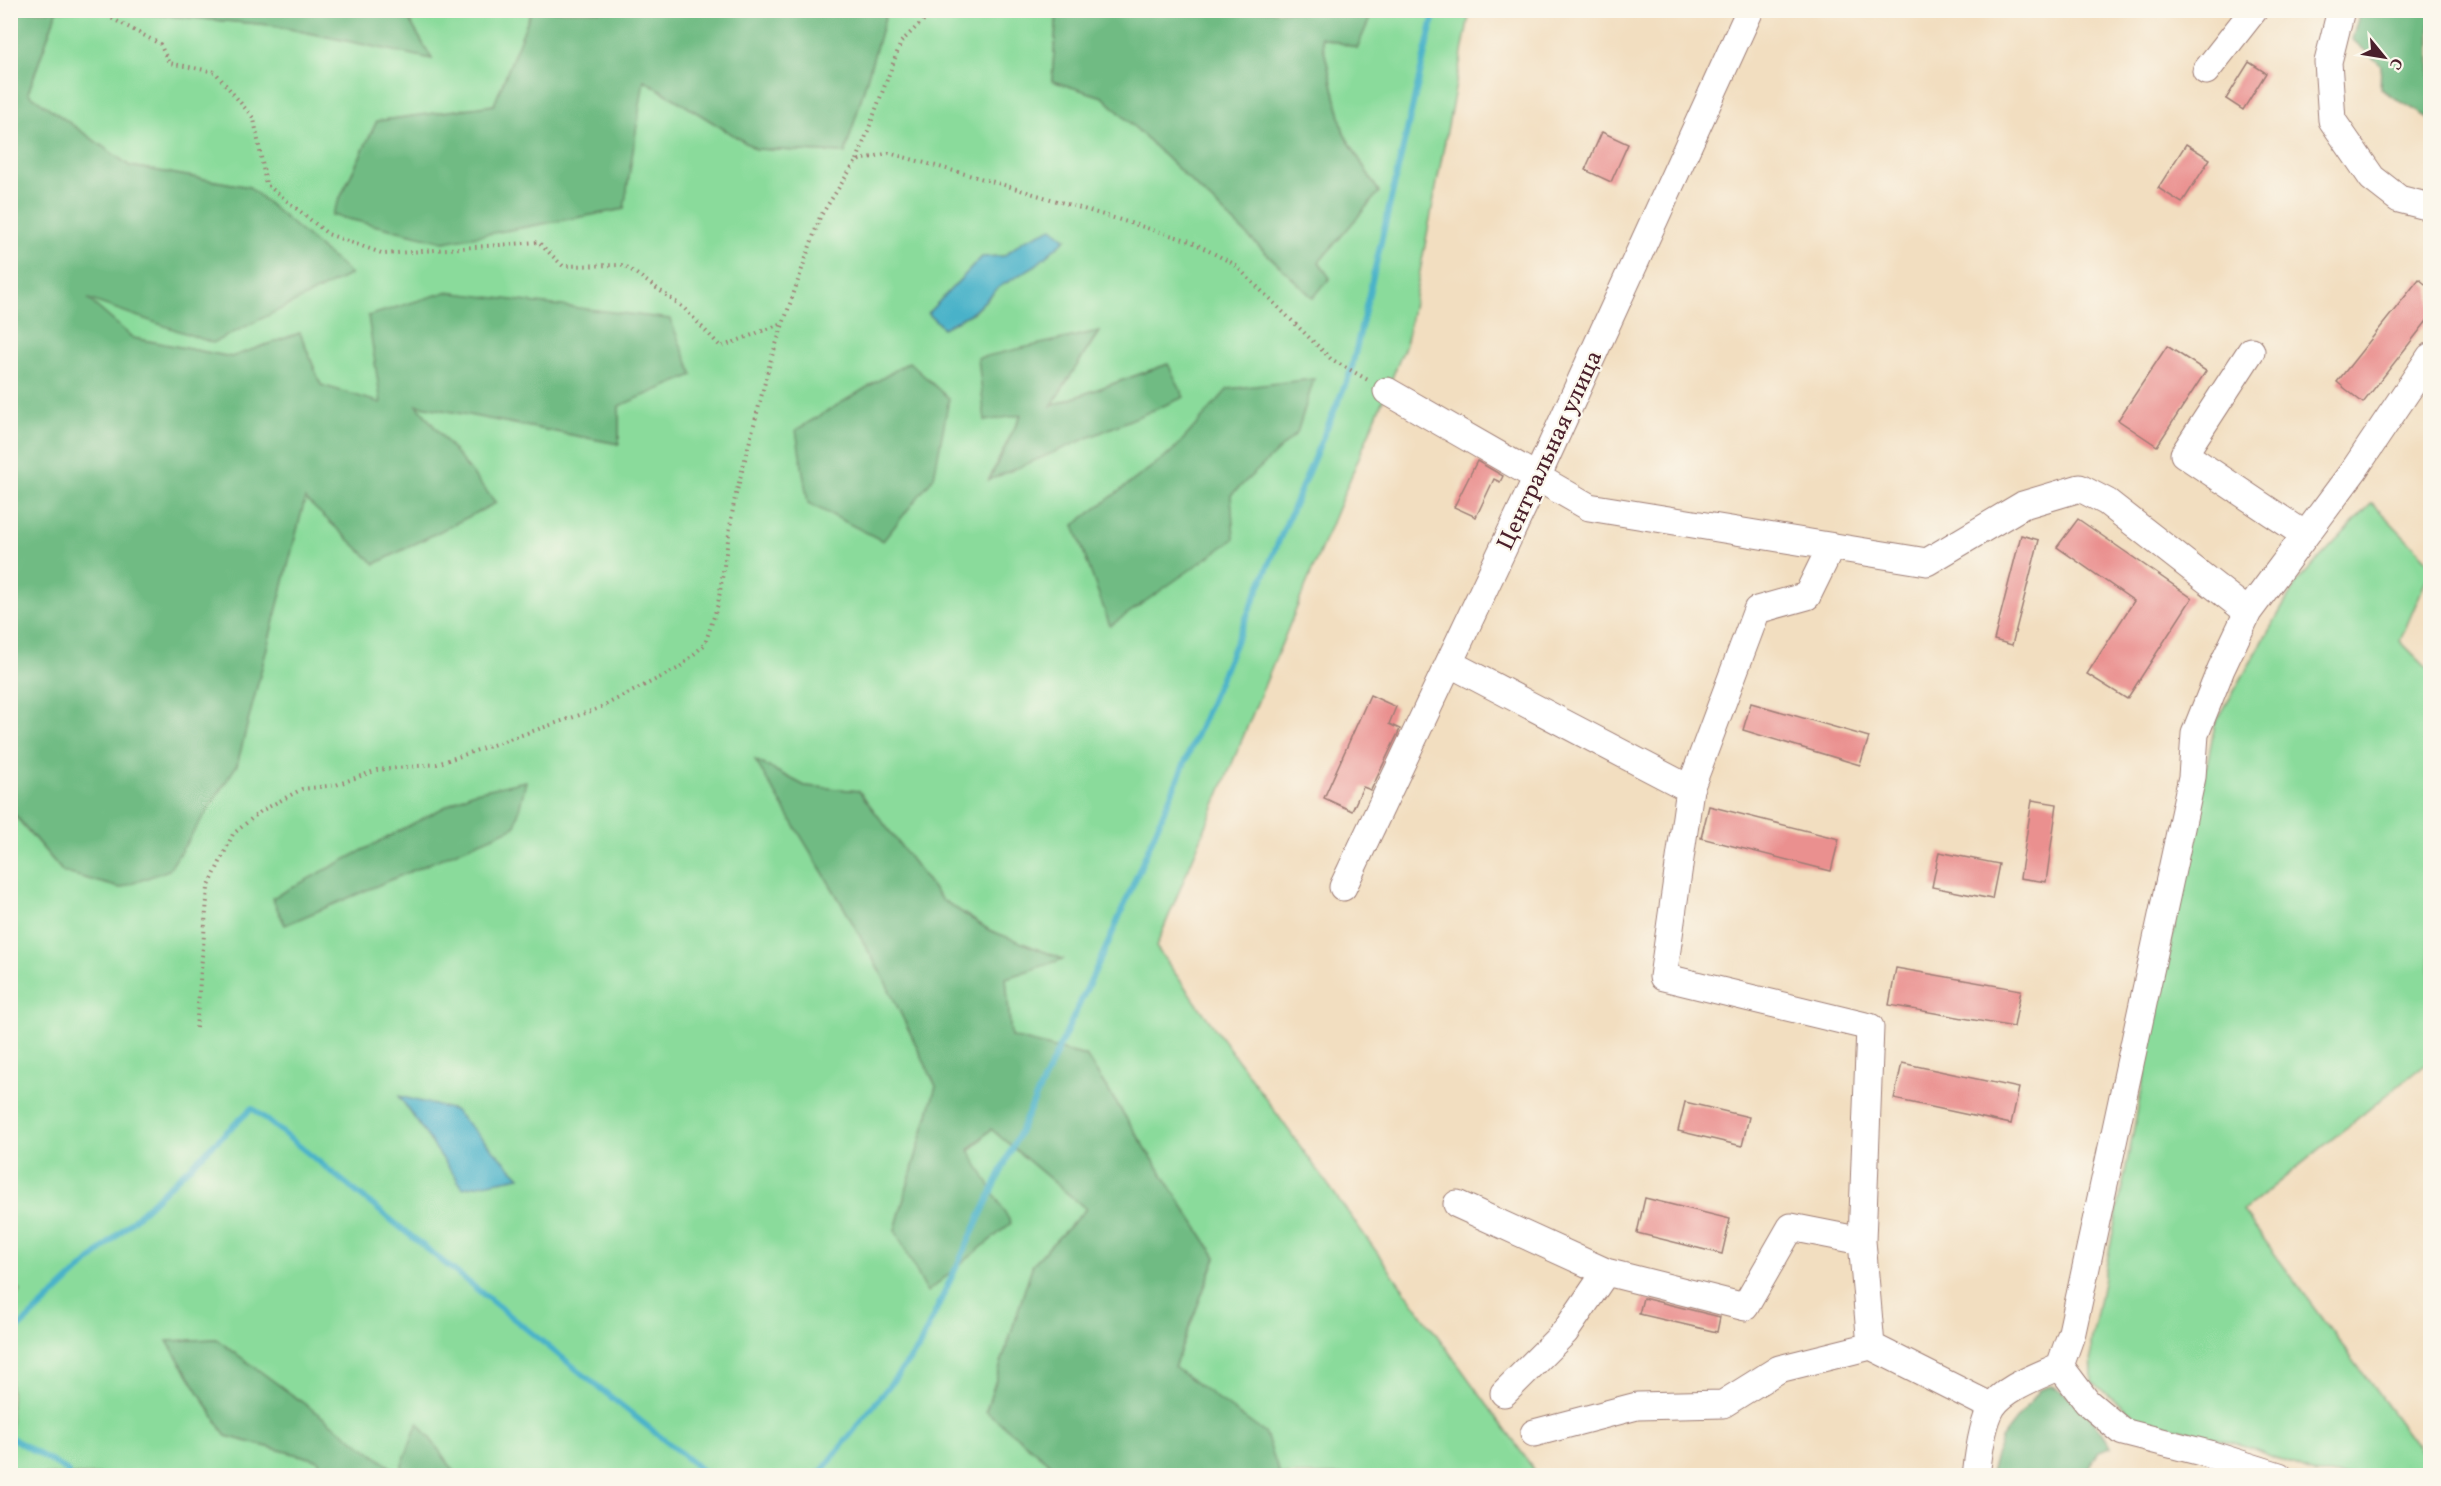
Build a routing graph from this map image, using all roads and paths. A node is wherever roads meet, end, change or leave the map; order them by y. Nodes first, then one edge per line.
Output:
1 (96, 10) edge
2 (934, 10) edge
3 (1750, 10) edge
4 (2254, 10) edge
5 (2342, 10) edge
6 (2206, 71) dead end
7 (856, 161) junction
8 (2430, 207) edge
9 (784, 323) junction
10 (2251, 351) dead end
11 (2430, 357) edge
12 (1387, 391) joint
13 (1537, 477) junction
14 (2305, 535) junction
15 (1831, 546) junction
16 (2248, 612) junction
17 (1449, 663) junction
18 (1690, 789) junction
19 (1343, 887) dead end
20 (196, 1028) dead end
21 (1458, 1204) dead end
22 (1862, 1241) junction
23 (1606, 1272) junction
24 (1871, 1346) junction
25 (2060, 1366) junction
26 (1504, 1393) dead end
27 (1992, 1407) junction
28 (1534, 1433) dead end
29 (1976, 1476) edge
30 (2279, 1476) edge

1 - 9 path
2 - 7 path
3 - 13 street, Центральная улица
4 - 6 street
5 - 8 street
7 - 9 path
7 - 12 path
9 - 20 path
10 - 14 street
11 - 14 street
12 - 13 street
13 - 15 street
13 - 17 street, Центральная улица
14 - 16 street
15 - 16 street
15 - 18 street
16 - 25 street
17 - 18 street
17 - 19 street, Центральная улица
18 - 22 street
21 - 23 street
22 - 23 street
22 - 24 street
23 - 26 street
24 - 27 street
24 - 28 street
25 - 27 street
25 - 30 street
27 - 29 street

